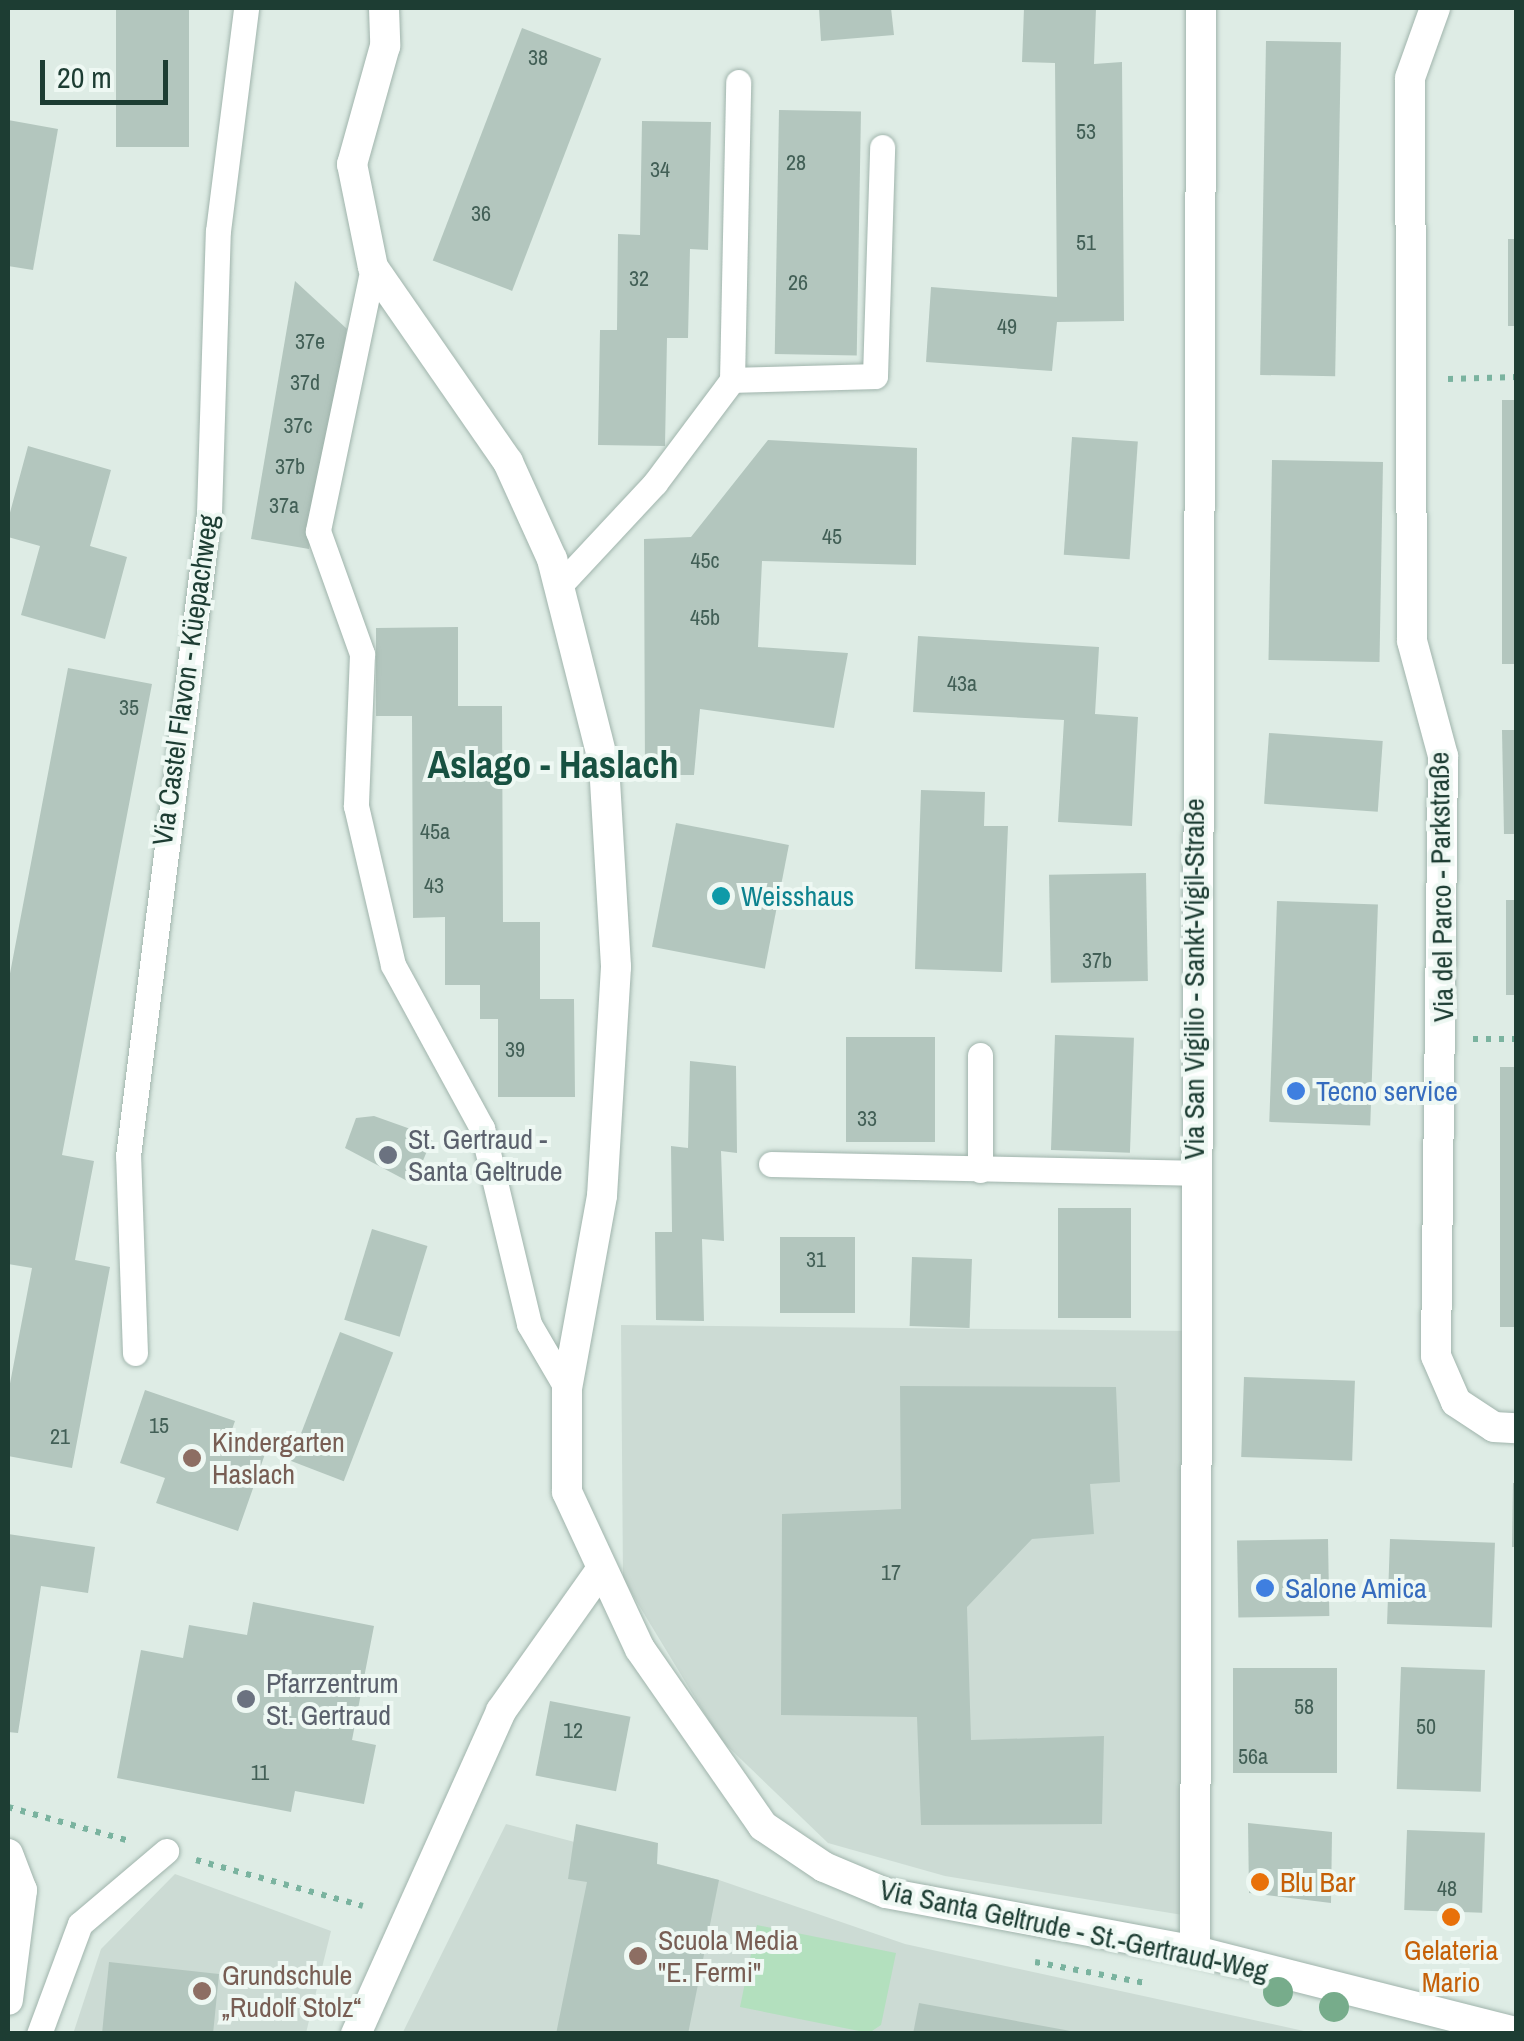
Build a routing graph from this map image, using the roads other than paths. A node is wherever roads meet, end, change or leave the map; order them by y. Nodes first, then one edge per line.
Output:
1 (246, 8) edge
2 (384, 8) edge
3 (1201, 8) edge
4 (1436, 8) edge
5 (738, 82) dead end
6 (882, 148) dead end
7 (372, 267) junction
8 (732, 380) junction
9 (559, 586) junction
10 (980, 1055) dead end
11 (770, 1164) dead end
12 (980, 1170) junction
13 (1192, 1173) junction
14 (135, 1352) dead end
15 (567, 1389) junction
16 (1516, 1428) edge
17 (598, 1574) junction
18 (166, 1851) dead end
19 (8, 1854) edge
20 (1195, 1951) junction
21 (8, 2000) edge
22 (1509, 2032) edge
23 (39, 2034) edge
24 (356, 2034) edge

1 - 14 lane, Via Castel Flavon - Küepachweg
2 - 7 street
3 - 13 street, Via San Vigilio - Sankt-Vigil-Straße
4 - 16 street, Via del Parco - Parkstraße
5 - 8 lane
6 - 8 lane
7 - 9 street
7 - 15 lane
8 - 9 lane
9 - 15 street
10 - 12 lane
11 - 12 lane
12 - 13 lane
13 - 20 street, Via San Vigilio - Sankt-Vigil-Straße
15 - 17 street
17 - 20 street, Via Santa Geltrude - St.-Gertraud-Weg
17 - 24 street
18 - 23 lane
19 - 21 street
20 - 22 street, Via Santa Geltrude - St.-Gertraud-Weg

